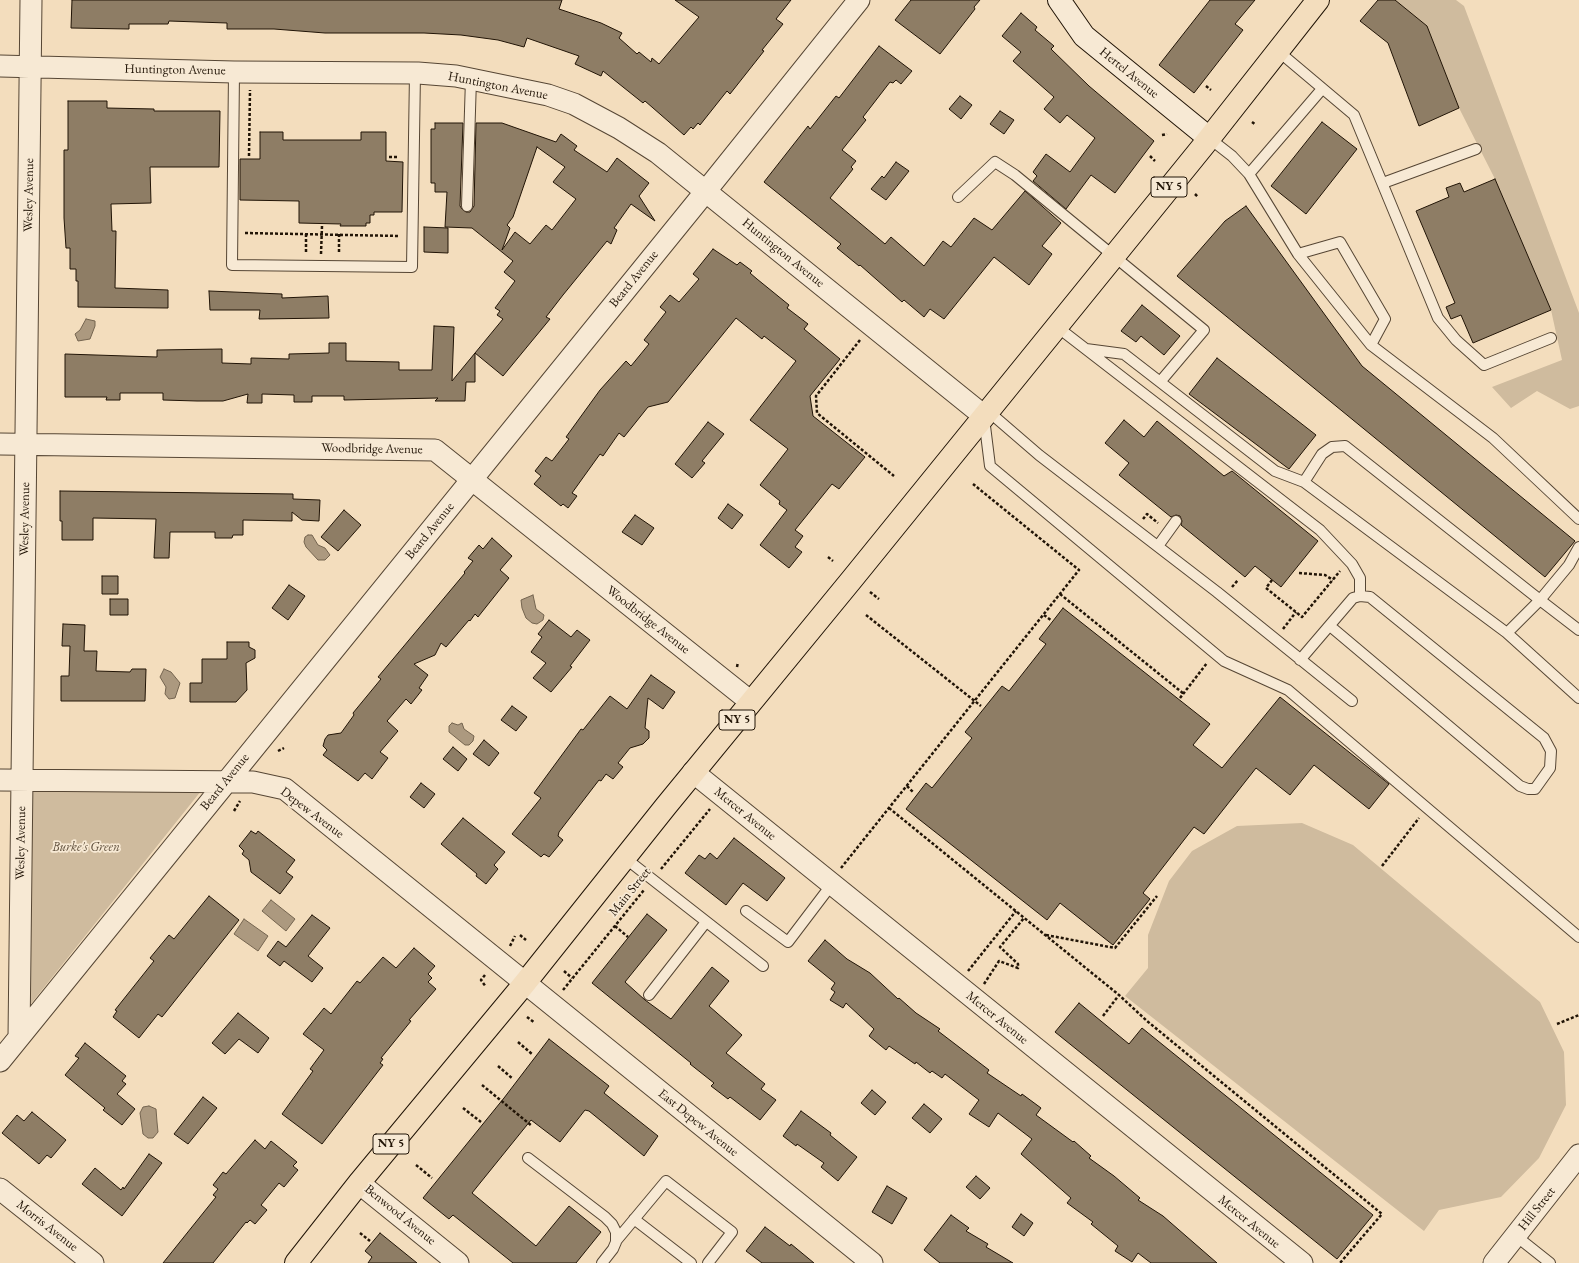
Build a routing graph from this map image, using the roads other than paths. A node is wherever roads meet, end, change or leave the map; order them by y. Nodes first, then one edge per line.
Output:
1 (31, 0) edge
2 (859, 0) edge
3 (1059, 0) edge
4 (1318, 0) edge
5 (1278, 51) junction
6 (0, 66) edge
7 (30, 66) junction
8 (234, 72) junction
9 (415, 73) junction
10 (471, 79) junction
11 (1322, 88) junction
12 (1209, 138) junction
13 (1476, 149) dead end
14 (1249, 174) junction
15 (1383, 183) junction
16 (706, 191) junction
17 (958, 197) dead end
18 (467, 206) dead end
19 (1298, 254) junction
20 (1113, 257) junction
21 (1056, 326) junction
22 (1551, 338) dead end
23 (1371, 345) junction
24 (1086, 349) junction
25 (1160, 382) junction
26 (986, 414) junction
27 (0, 444) edge
28 (26, 444) junction
29 (472, 479) junction
30 (1304, 482) junction
31 (1579, 519) edge
32 (1176, 522) dead end
33 (1158, 546) junction
34 (1579, 547) edge
35 (1576, 562) edge
36 (1360, 596) junction
37 (1540, 600) junction
38 (1330, 626) junction
39 (1579, 630) edge
40 (1506, 633) junction
41 (1300, 660) junction
42 (1579, 698) edge
43 (1352, 701) dead end
44 (751, 702) junction
45 (693, 772) junction
46 (0, 780) edge
47 (22, 780) junction
48 (225, 782) junction
49 (625, 858) junction
50 (832, 884) junction
51 (746, 911) dead end
52 (706, 922) junction
53 (1579, 937) edge
54 (762, 966) dead end
55 (525, 983) junction
56 (649, 995) dead end
57 (19, 1037) junction
58 (0, 1061) edge
59 (1579, 1155) edge
60 (528, 1158) dead end
61 (359, 1183) junction
62 (0, 1189) edge
63 (634, 1219) junction
64 (1516, 1236) junction
65 (616, 1242) junction
66 (93, 1263) edge
67 (296, 1263) edge
68 (458, 1263) edge
69 (602, 1263) edge
70 (691, 1263) edge
71 (708, 1263) edge
72 (872, 1263) edge
73 (1302, 1263) edge
74 (1494, 1263) edge
75 (1550, 1263) edge

1 - 7 street, Wesley Avenue
2 - 16 street, Beard Avenue
3 - 12 street, Hertel Avenue
4 - 5 main road, NY 5
5 - 11 lane
5 - 12 main road, NY 5
6 - 7 street, Huntington Avenue
7 - 8 street, Huntington Avenue
7 - 28 street, Wesley Avenue
8 - 9 street, Huntington Avenue
8 - 9 lane
9 - 10 street, Huntington Avenue
10 - 16 street, Huntington Avenue
10 - 18 lane
11 - 14 lane
11 - 15 lane
12 - 14 lane
12 - 20 main road, NY 5
13 - 15 lane
14 - 19 lane
15 - 22 lane
16 - 26 street, Huntington Avenue
16 - 29 street, Beard Avenue
17 - 20 lane
19 - 23 lane
19 - 23 lane
20 - 21 main road, NY 5
20 - 25 lane
21 - 24 lane
21 - 26 main road, NY 5
23 - 31 lane
24 - 25 lane
24 - 36 lane
25 - 30 lane
26 - 33 lane
26 - 44 main road, NY 5
26 - 53 lane
27 - 28 street, Woodbridge Avenue
28 - 29 street, Woodbridge Avenue
28 - 47 street, Wesley Avenue
29 - 44 street, Woodbridge Avenue
29 - 48 street, Beard Avenue
30 - 37 lane
30 - 40 lane
32 - 33 lane
33 - 41 lane
34 - 35 lane
35 - 37 lane
36 - 38 lane
36 - 38 lane
37 - 39 lane
37 - 40 lane
38 - 41 lane
40 - 42 lane
41 - 43 lane
44 - 45 main road, NY 5
45 - 49 main road, NY 5
45 - 50 street, Mercer Avenue
46 - 47 street, Depew Avenue
47 - 48 street, Depew Avenue
47 - 57 street, Wesley Avenue
48 - 55 street, Depew Avenue
48 - 57 street, Beard Avenue
49 - 52 lane
49 - 55 main road, NY 5
50 - 51 lane
50 - 73 street, Mercer Avenue
52 - 54 lane
52 - 56 lane
55 - 61 main road, NY 5
55 - 72 street, East Depew Avenue
57 - 58 street, Beard Avenue
59 - 64 street, Hill Street
60 - 65 lane
61 - 67 main road, NY 5
61 - 68 street, Benwood Avenue
62 - 66 street, Morris Avenue
63 - 65 lane
63 - 70 lane
63 - 71 lane
64 - 74 street, Hill Street
64 - 75 lane
65 - 69 lane

